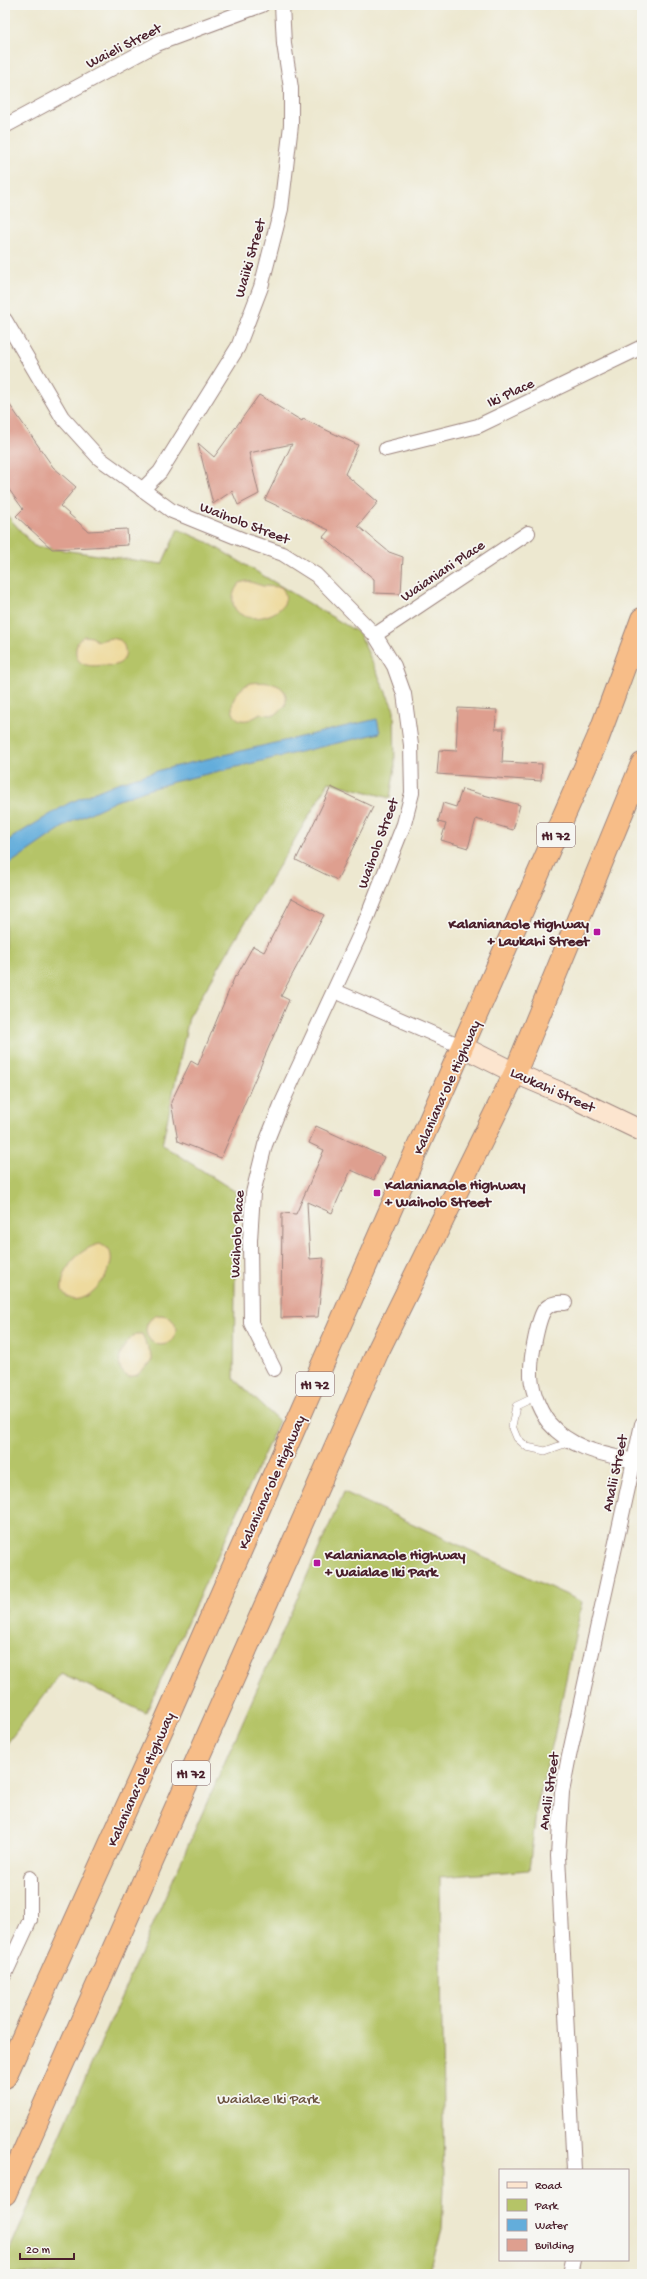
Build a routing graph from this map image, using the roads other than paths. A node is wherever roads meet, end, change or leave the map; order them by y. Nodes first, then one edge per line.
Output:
1 (262, 5) edge
2 (282, 5) edge
3 (5, 126) edge
4 (5, 320) edge
5 (642, 347) edge
6 (386, 449) dead end
7 (142, 490) junction
8 (528, 533) dead end
9 (642, 619) edge
10 (375, 635) junction
11 (642, 764) edge
12 (335, 991) junction
13 (463, 1047) junction
14 (515, 1073) junction
15 (642, 1131) edge
16 (565, 1303) dead end
17 (274, 1369) dead end
18 (535, 1397) junction
19 (642, 1424) edge
20 (570, 1442) junction
21 (634, 1461) junction
22 (30, 1878) dead end
23 (5, 1974) edge
24 (5, 2077) edge
25 (574, 2169) edge
26 (5, 2194) edge
27 (573, 2261) edge
28 (570, 2274) edge

1 - 3 street, Waieli Street
2 - 7 street, Waiiki Street
4 - 7 street, Waiholo Street
5 - 6 street, Iki Place
7 - 10 street, Waiholo Street
8 - 10 street, Waianiani Place
9 - 13 highway, Kalaniana’ole Highway / HI 72
10 - 12 street, Waiholo Street
11 - 14 highway, HI 72
12 - 13 street
12 - 17 street, Waiholo Place
13 - 14 street, Laukahi Street
13 - 24 highway, Kalaniana’ole Highway / HI 72
14 - 15 street, Laukahi Street
14 - 26 highway, HI 72
16 - 18 street
18 - 20 street
18 - 20 lane
19 - 21 street, Analii Street
20 - 21 street
21 - 25 street, Analii Street
22 - 23 street
27 - 28 street

